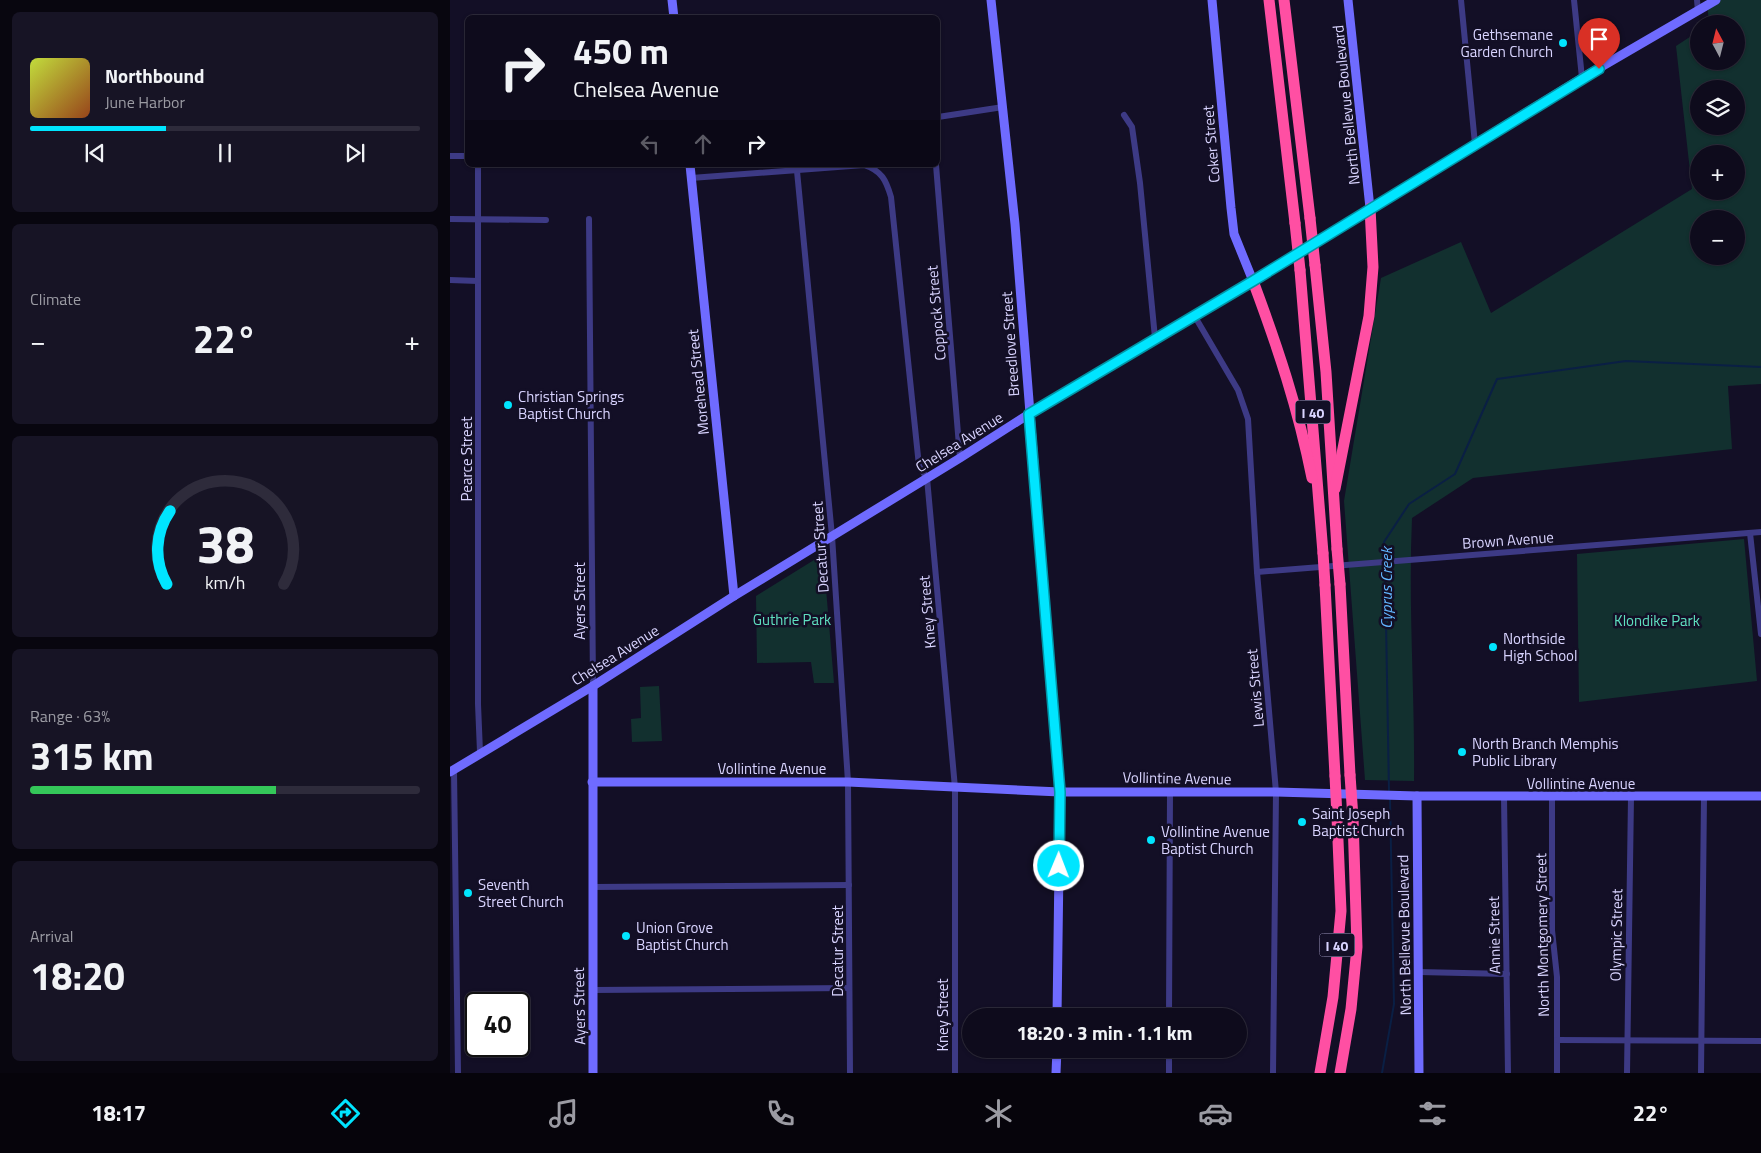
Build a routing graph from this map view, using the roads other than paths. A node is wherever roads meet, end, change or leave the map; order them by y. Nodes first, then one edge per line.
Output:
1 (672, 0) edge
2 (991, 0) edge
3 (1212, 0) edge
4 (1269, 0) edge
5 (1284, 0) edge
6 (1348, 0) edge
7 (1462, 0) edge
8 (1574, 0) edge
9 (1697, 0) edge
10 (1716, 0) edge
11 (1698, 11) junction
12 (674, 15) edge
13 (1582, 78) junction
14 (1003, 107) junction
15 (1124, 115) dead end
16 (940, 117) edge
17 (1475, 144) junction
18 (450, 156) edge
19 (465, 156) edge
20 (478, 167) edge
21 (690, 167) edge
22 (842, 167) edge
23 (870, 167) edge
24 (936, 167) edge
25 (797, 171) junction
26 (691, 178) junction
27 (1370, 208) junction
28 (450, 219) edge
29 (478, 219) junction
30 (588, 219) dead end
31 (546, 220) dead end
32 (450, 280) edge
33 (478, 281) junction
34 (1253, 281) junction
35 (1194, 315) junction
36 (1155, 338) junction
37 (1029, 414) junction
38 (960, 458) junction
39 (927, 478) junction
40 (1335, 489) junction
41 (1322, 532) junction
42 (1761, 532) edge
43 (1750, 533) junction
44 (832, 536) junction
45 (1257, 572) junction
46 (734, 596) junction
47 (1761, 634) edge
48 (593, 686) junction
49 (480, 752) junction
50 (452, 771) edge
51 (592, 782) junction
52 (848, 782) junction
53 (955, 788) junction
54 (1170, 791) junction
55 (1060, 792) junction
56 (1276, 792) junction
57 (1417, 796) junction
58 (1504, 796) junction
59 (1552, 796) junction
60 (1761, 796) edge
61 (1631, 797) junction
62 (1704, 797) junction
63 (849, 885) junction
64 (592, 887) junction
65 (1419, 972) junction
66 (1507, 974) junction
67 (849, 988) junction
68 (593, 990) junction
69 (1057, 1008) edge
70 (1169, 1008) edge
71 (1557, 1040) junction
72 (1626, 1041) junction
73 (1700, 1041) junction
74 (1761, 1041) edge
75 (1056, 1058) edge
76 (1169, 1058) edge
77 (458, 1073) edge
78 (593, 1073) edge
79 (850, 1073) edge
80 (956, 1073) edge
81 (1056, 1073) edge
82 (1169, 1073) edge
83 (1273, 1073) edge
84 (1320, 1073) edge
85 (1340, 1073) edge
86 (1419, 1073) edge
87 (1508, 1073) edge
88 (1557, 1073) edge
89 (1627, 1073) edge
90 (1700, 1073) edge

1 - 12 street
2 - 14 street, Breedlove Street
3 - 34 street, Coker Street
4 - 41 highway, I 40, bridge
5 - 40 highway, I 40, bridge
6 - 27 street, North Bellevue Boulevard
7 - 17 street
8 - 13 street
9 - 11 street
10 - 11 street, Chelsea Avenue
11 - 13 street, Chelsea Avenue
13 - 17 street, Chelsea Avenue
14 - 16 street
14 - 37 street, Breedlove Street
15 - 36 street
17 - 27 street, Chelsea Avenue
18 - 19 street
20 - 29 street, Pearce Street
21 - 26 street, Morehead Street
22 - 25 street
23 - 39 street, Kney Street
24 - 38 street, Coppock Street
25 - 26 street
25 - 44 street, Decatur Street
26 - 46 street, Morehead Street
27 - 34 street, Chelsea Avenue
27 - 40 highway
28 - 29 street
29 - 31 street
29 - 33 street, Pearce Street
30 - 48 street, Ayers Street
32 - 33 street
33 - 49 street, Pearce Street
34 - 35 street, Chelsea Avenue
34 - 41 highway
35 - 36 street, Chelsea Avenue
35 - 45 street, Lewis Street
36 - 37 street, Chelsea Avenue
37 - 38 street, Chelsea Avenue
37 - 55 street, Breedlove Street
38 - 39 street, Chelsea Avenue
39 - 44 street, Chelsea Avenue
39 - 53 street, Kney Street
40 - 85 highway, I 40, bridge
41 - 84 highway, I 40, bridge
42 - 43 street, Brown Avenue
43 - 45 street, Brown Avenue
43 - 47 street
44 - 46 street, Chelsea Avenue
44 - 52 street, Decatur Street
45 - 56 street, Lewis Street
46 - 48 street, Chelsea Avenue
48 - 49 street, Chelsea Avenue
48 - 51 street, Ayers Street
49 - 50 street, Chelsea Avenue
50 - 77 street
51 - 52 street, Vollintine Avenue
51 - 64 street, Ayers Street
52 - 53 street, Vollintine Avenue
52 - 63 street, Decatur Street
53 - 55 street, Vollintine Avenue
53 - 80 street, Kney Street
54 - 55 street, Vollintine Avenue
54 - 56 street, Vollintine Avenue
54 - 70 street
55 - 69 street, Breedlove Street
56 - 57 street, Vollintine Avenue
56 - 83 street, Lewis Street
57 - 58 street, Vollintine Avenue
57 - 65 street, North Bellevue Boulevard
58 - 59 street, Vollintine Avenue
58 - 66 street, Annie Street
59 - 61 street, Vollintine Avenue
59 - 71 street, North Montgomery Street
60 - 62 street, Vollintine Avenue
61 - 62 street, Vollintine Avenue
61 - 72 street, Olympic Street
62 - 73 street
63 - 64 street
63 - 67 street, Decatur Street
64 - 68 street, Ayers Street
65 - 66 street
65 - 86 street, North Bellevue Boulevard
66 - 87 street, Annie Street
67 - 68 street
67 - 79 street, Decatur Street
68 - 78 street, Ayers Street
71 - 72 street
71 - 88 street, North Montgomery Street
72 - 73 street
72 - 89 street, Olympic Street
73 - 74 street
73 - 90 street
75 - 81 street
76 - 82 street

